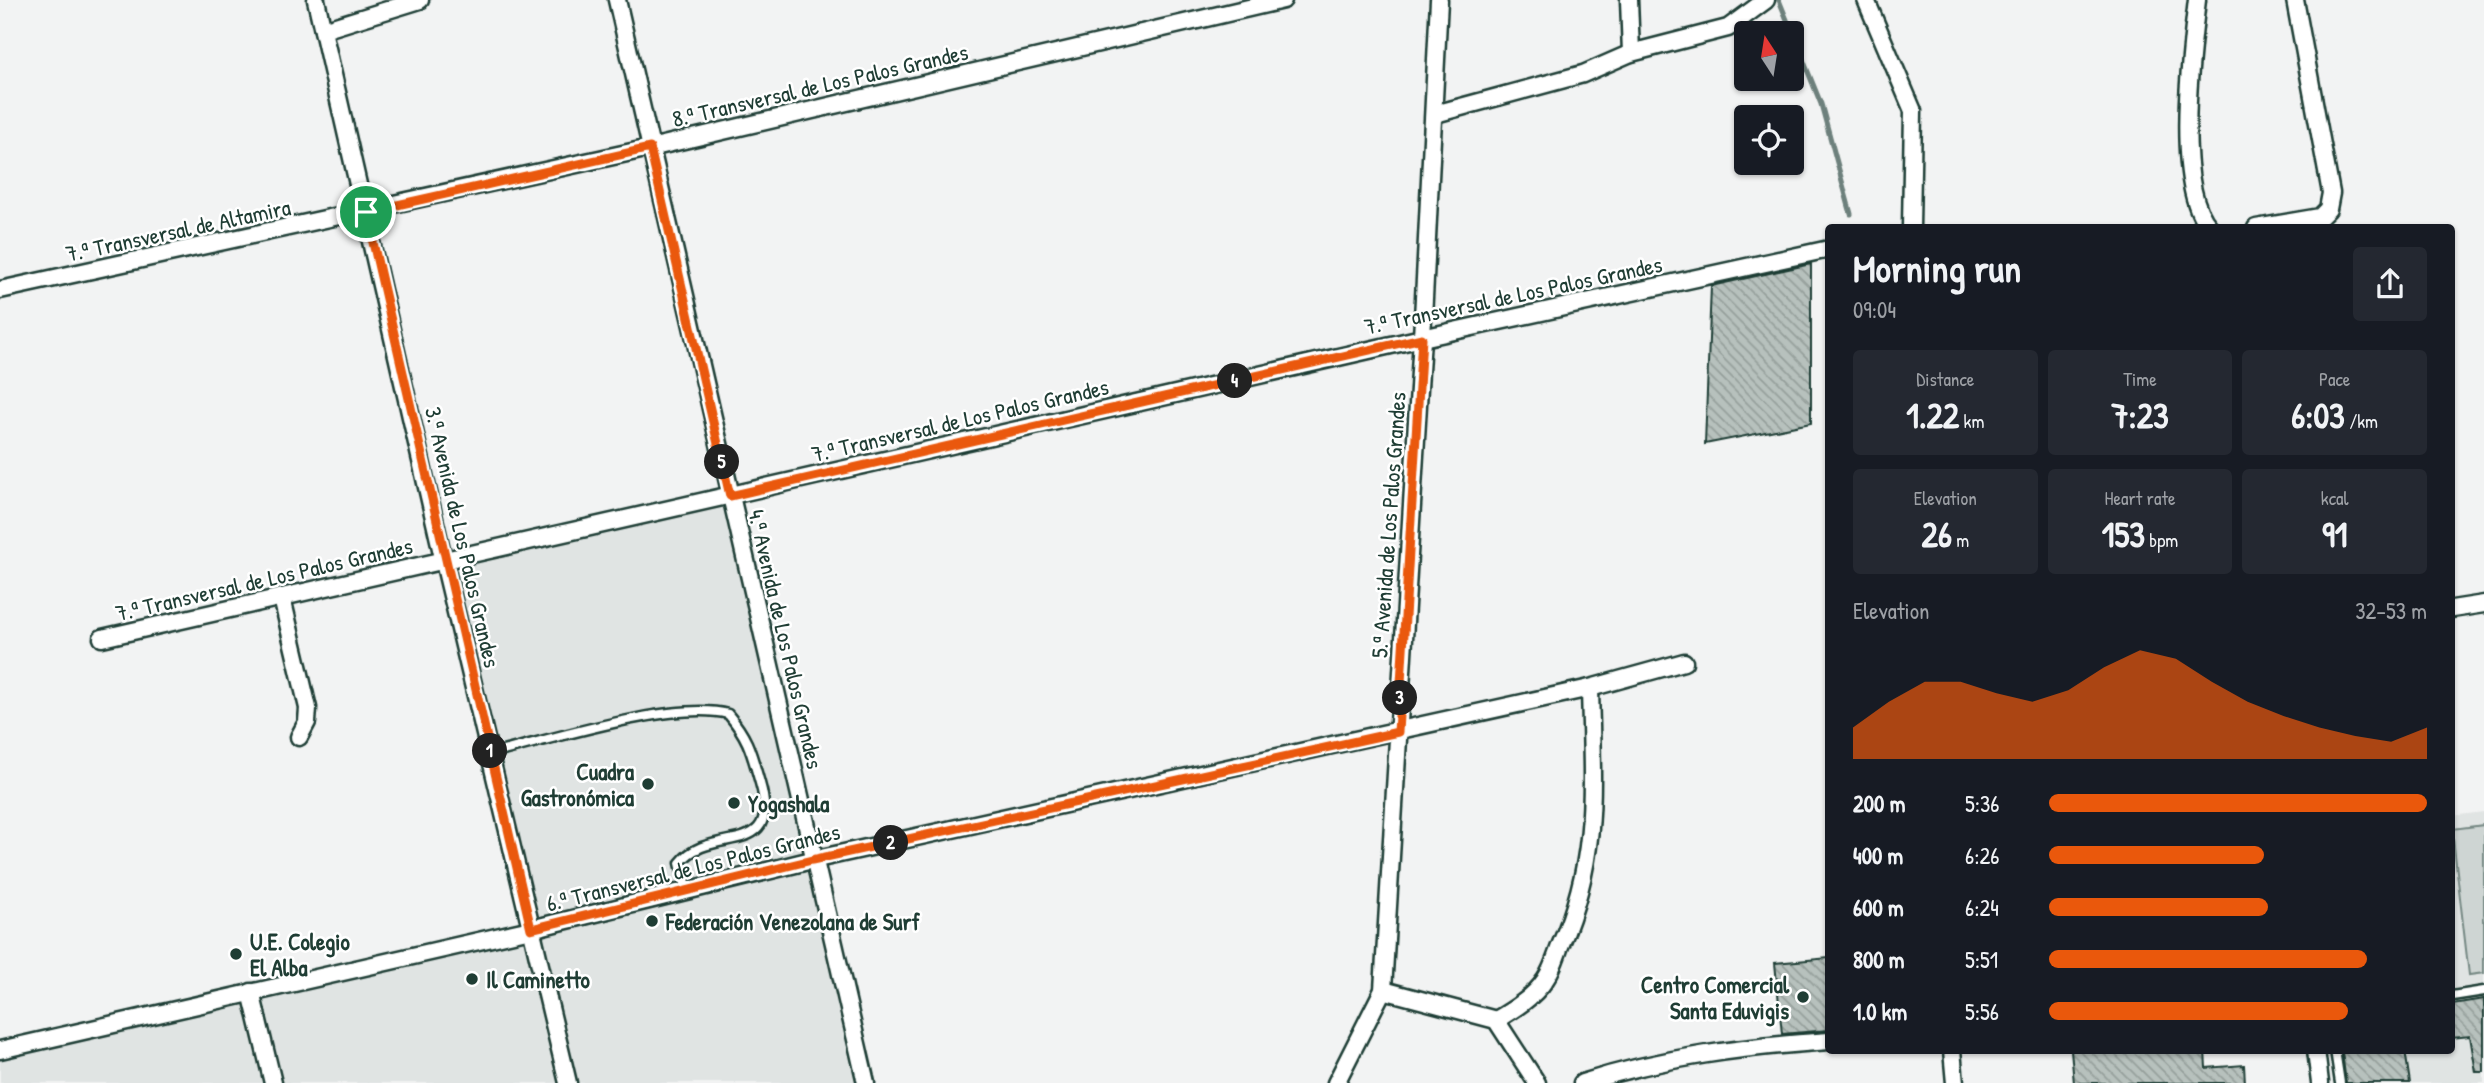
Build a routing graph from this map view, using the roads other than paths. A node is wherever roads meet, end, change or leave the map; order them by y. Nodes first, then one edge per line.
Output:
1 (316, 0) edge
2 (420, 0) edge
3 (617, 0) edge
4 (1283, 0) edge
5 (1439, 0) edge
6 (1629, 0) edge
7 (1766, 0) edge
8 (1866, 0) edge
9 (2197, 0) edge
10 (2295, 0) edge
11 (323, 30) junction
12 (1631, 53) junction
13 (1435, 114) junction
14 (650, 148) junction
15 (366, 212) junction
16 (1911, 224) edge
17 (2207, 224) edge
18 (2282, 224) edge
19 (1825, 250) edge
20 (0, 290) edge
21 (1422, 338) junction
22 (730, 496) junction
23 (444, 562) junction
24 (282, 598) junction
25 (2484, 604) edge
26 (2455, 609) edge
27 (103, 638) dead end
28 (1684, 662) dead end
29 (1590, 688) junction
30 (1398, 732) junction
31 (299, 737) dead end
32 (491, 754) junction
33 (812, 860) junction
34 (687, 892) junction
35 (531, 929) junction
36 (1383, 990) junction
37 (2484, 991) edge
38 (251, 992) junction
39 (2455, 996) edge
40 (1496, 1020) junction
41 (1825, 1041) edge
42 (0, 1050) edge
43 (1952, 1054) edge
44 (2316, 1054) edge
45 (2336, 1054) edge
46 (272, 1083) edge
47 (568, 1083) edge
48 (866, 1083) edge
49 (1336, 1083) edge
50 (1537, 1083) edge
51 (1582, 1083) edge
52 (1955, 1083) edge
53 (2320, 1083) edge
54 (2340, 1083) edge

1 - 11 street, 3.ª Avenida de Los Palos Grandes
2 - 11 street
3 - 14 street, 4.ª Avenida de Los Palos Grandes
4 - 14 street, 8.ª Transversal de Los Palos Grandes
5 - 13 street, 5.ª Avenida de Los Palos Grandes
6 - 12 street
7 - 12 street
8 - 16 street
9 - 17 street
10 - 18 street
11 - 15 street, 3.ª Avenida de Los Palos Grandes
12 - 13 street
13 - 21 street, 5.ª Avenida de Los Palos Grandes
14 - 15 street, 8.ª Transversal de Los Palos Grandes
14 - 22 street, 4.ª Avenida de Los Palos Grandes
15 - 20 street, 7.ª Transversal de Altamira
15 - 23 street, 3.ª Avenida de Los Palos Grandes
19 - 21 street, 7.ª Transversal de Los Palos Grandes
21 - 22 street, 7.ª Transversal de Los Palos Grandes
21 - 30 street, 5.ª Avenida de Los Palos Grandes
22 - 23 street, 7.ª Transversal de Los Palos Grandes
22 - 33 street, 4.ª Avenida de Los Palos Grandes
23 - 24 street, 7.ª Transversal de Los Palos Grandes
23 - 32 street, 3.ª Avenida de Los Palos Grandes
24 - 27 street, 7.ª Transversal de Los Palos Grandes
24 - 31 street
25 - 26 street
28 - 29 street, 6.ª Transversal de Los Palos Grandes
29 - 30 street, 6.ª Transversal de Los Palos Grandes
29 - 40 street
30 - 33 street, 6.ª Transversal de Los Palos Grandes
30 - 36 street, 5.ª Avenida de Los Palos Grandes
32 - 34 lane
32 - 35 street, 3.ª Avenida de Los Palos Grandes
33 - 34 street, 6.ª Transversal de Los Palos Grandes
33 - 48 street, 4.ª Avenida de Los Palos Grandes
34 - 35 street, 6.ª Transversal de Los Palos Grandes
35 - 38 street, 6.ª Transversal de Los Palos Grandes
35 - 47 street, 3.ª Avenida de Los Palos Grandes
36 - 40 street
36 - 49 street, 5.ª Avenida de Los Palos Grandes
37 - 39 lane
38 - 42 street, 6.ª Transversal de Los Palos Grandes
38 - 46 street
40 - 50 street
41 - 51 street
43 - 52 street
44 - 53 street
45 - 54 lane

